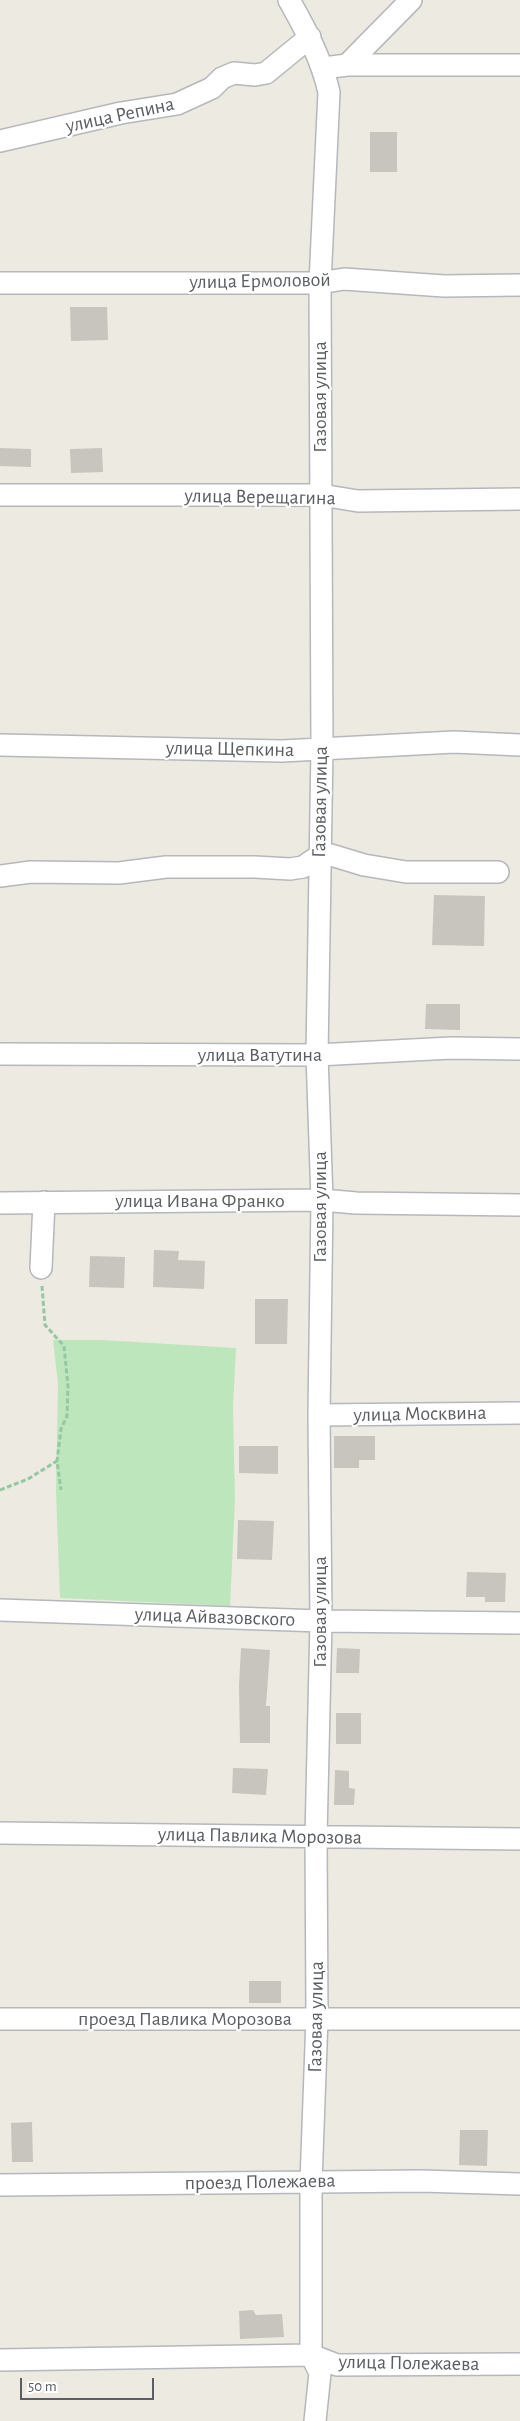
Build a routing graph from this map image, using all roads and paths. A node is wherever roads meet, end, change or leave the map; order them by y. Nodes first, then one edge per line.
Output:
1 (289, 0) edge
2 (411, 0) edge
3 (310, 37) junction
4 (347, 65) junction
5 (520, 65) edge
6 (324, 68) junction
7 (0, 141) edge
8 (0, 283) edge
9 (320, 283) junction
10 (520, 286) edge
11 (321, 494) junction
12 (0, 495) edge
13 (520, 499) edge
14 (0, 745) edge
15 (520, 745) edge
16 (322, 748) junction
17 (319, 856) junction
18 (498, 872) dead end
19 (0, 876) edge
20 (520, 1049) edge
21 (0, 1054) edge
22 (317, 1055) junction
23 (322, 1200) junction
24 (44, 1202) junction
25 (0, 1203) edge
26 (520, 1205) edge
27 (41, 1268) joint
28 (520, 1413) edge
29 (319, 1415) junction
30 (58, 1461) junction
31 (0, 1490) edge
32 (61, 1490) dead end
33 (0, 1610) edge
34 (321, 1620) junction
35 (520, 1623) edge
36 (0, 1833) edge
37 (316, 1837) junction
38 (520, 1839) edge
39 (317, 2018) junction
40 (0, 2019) edge
41 (520, 2019) edge
42 (311, 2182) junction
43 (520, 2184) edge
44 (0, 2185) edge
45 (311, 2355) junction
46 (0, 2360) edge
47 (520, 2364) edge
48 (315, 2421) edge

1 - 3 street, Газовая улица
2 - 4 street
3 - 6 street, Газовая улица
3 - 7 street, улица Репина
4 - 5 street
4 - 6 street
6 - 9 street, Газовая улица
8 - 9 street, улица Ермоловой
9 - 10 street, улица Ермоловой
9 - 11 street, Газовая улица
11 - 12 street, улица Верещагина
11 - 13 street, улица Верещагина
11 - 16 street, Газовая улица
14 - 16 street, улица Щепкина
15 - 16 street, улица Щепкина
16 - 17 street, Газовая улица
17 - 18 street
17 - 19 street
17 - 22 street, Газовая улица
20 - 22 street, улица Ватутина
21 - 22 street, улица Ватутина
22 - 23 street, Газовая улица
23 - 24 street, улица Ивана Франко
23 - 26 street, улица Ивана Франко
23 - 29 street, Газовая улица
24 - 25 street, улица Ивана Франко
24 - 27 street
27 - 30 path
28 - 29 street, улица Москвина
29 - 34 street, Газовая улица
30 - 31 path
30 - 32 path
33 - 34 street, улица Айвазовского
34 - 35 street, улица Айвазовского
34 - 37 street, Газовая улица
36 - 37 street, улица Павлика Морозова
37 - 38 street, улица Павлика Морозова
37 - 39 street, Газовая улица
39 - 40 street, проезд Павлика Морозова
39 - 41 street, проезд Павлика Морозова
39 - 42 street, Газовая улица
42 - 43 street, проезд Полежаева
42 - 44 street, проезд Полежаева
42 - 45 street, Газовая улица
45 - 46 street, улица Полежаева
45 - 47 street, улица Полежаева
45 - 48 street, Газовая улица

